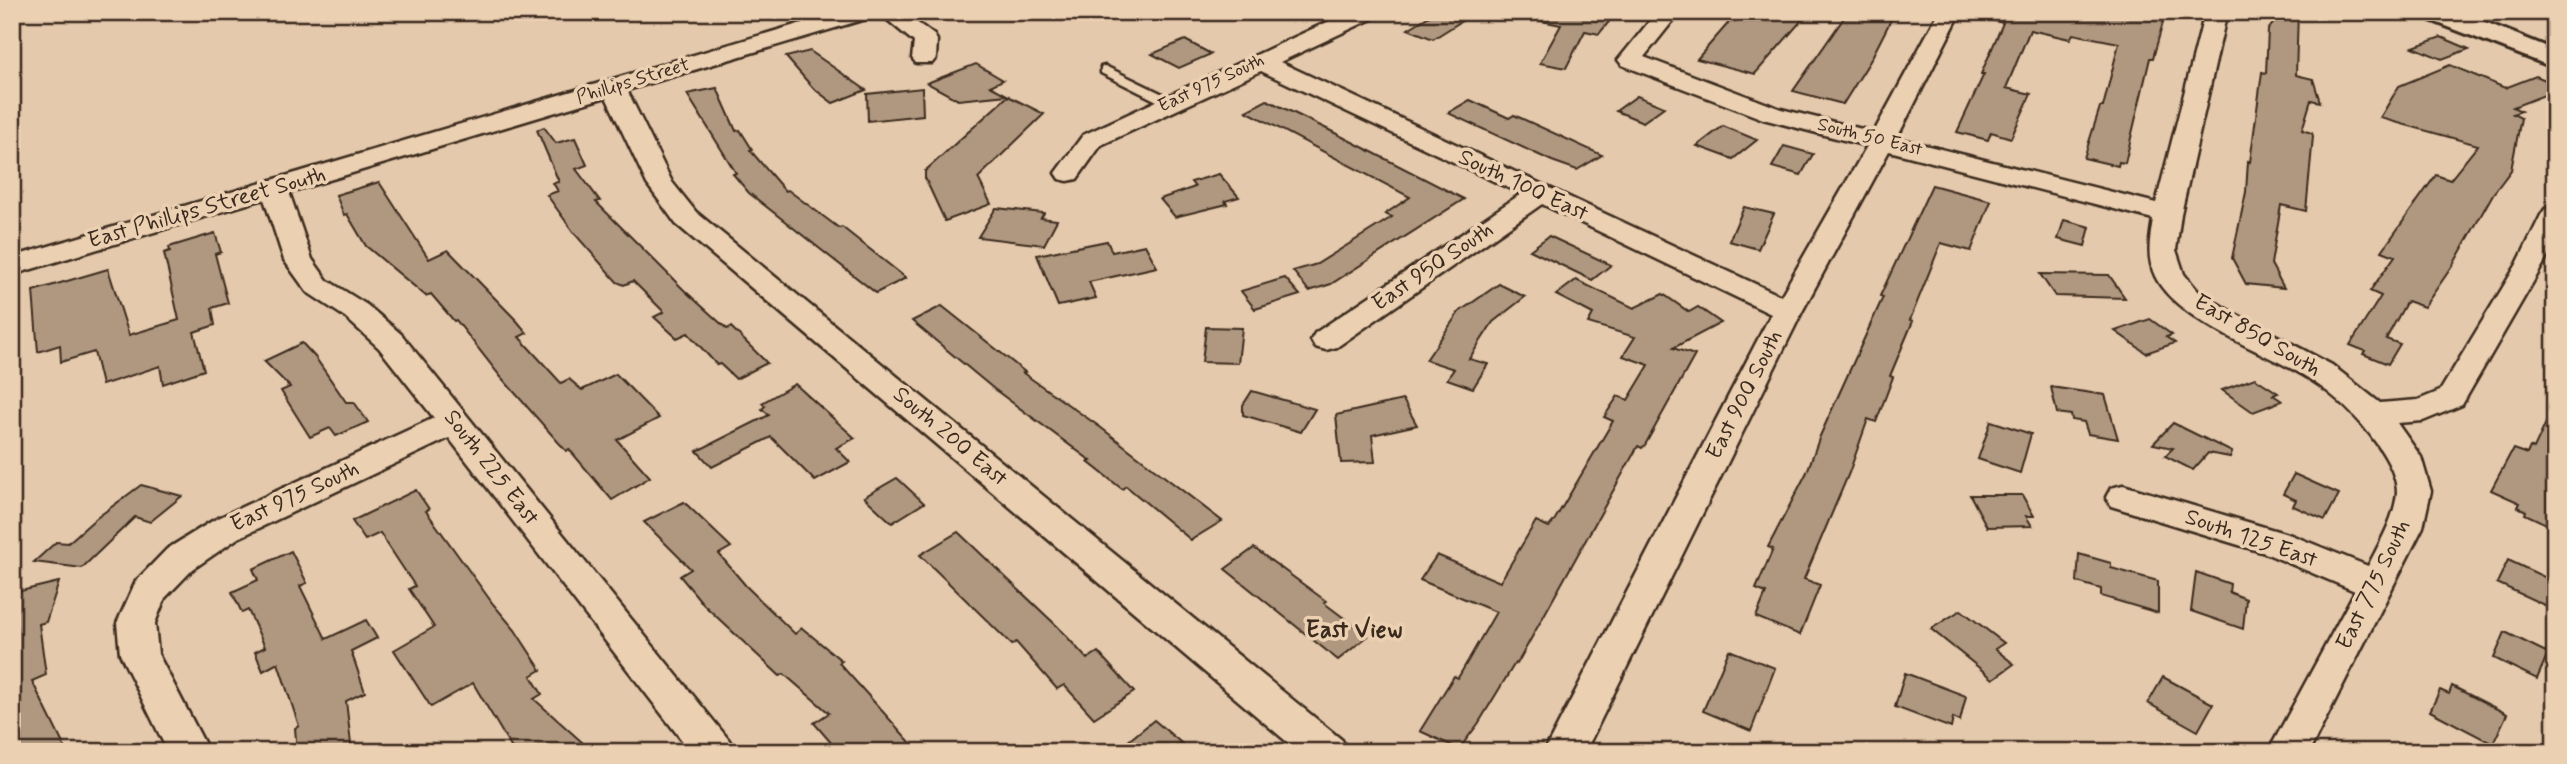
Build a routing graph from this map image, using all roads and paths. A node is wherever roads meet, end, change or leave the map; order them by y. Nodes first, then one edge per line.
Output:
1 (864, 12) edge
2 (888, 12) edge
3 (1368, 12) edge
4 (1950, 12) edge
5 (2216, 12) edge
6 (2435, 12) edge
7 (1667, 15) edge
8 (924, 58) dead end
9 (2555, 60) edge
10 (1259, 61) junction
11 (1105, 71) dead end
12 (613, 87) junction
13 (1169, 102) junction
14 (1883, 141) junction
15 (402, 151) joint
16 (1068, 173) dead end
17 (274, 188) junction
18 (1539, 194) junction
19 (2168, 214) junction
20 (2555, 215) edge
21 (12, 266) edge
22 (2543, 268) edge
23 (1788, 310) junction
24 (1326, 340) dead end
25 (2373, 414) junction
26 (454, 422) junction
27 (2123, 497) dead end
28 (2377, 585) junction
29 (707, 749) edge
30 (189, 752) edge
31 (1328, 752) edge
32 (1564, 752) edge
33 (2288, 752) edge

1 - 12 street, Phillips Street
2 - 8 street
3 - 10 street, East 975 South
4 - 14 street, East 900 South
5 - 19 street, East 850 South
6 - 9 street
7 - 14 street, South 50 East
10 - 13 street, East 975 South
10 - 18 street, South 100 East
11 - 13 lane
12 - 15 street, Phillips Street
12 - 31 street, South 200 East
13 - 16 street, East 975 South
14 - 19 street, South 50 East
14 - 23 street, East 900 South
15 - 17 street, East Phillips Street South
17 - 21 street, East Phillips Street South
17 - 26 street, South 225 East
18 - 23 street, South 100 East
18 - 24 street, East 950 South
19 - 25 street, East 850 South
20 - 22 street
22 - 25 street
23 - 32 street, East 900 South
25 - 28 street, East 775 South
26 - 29 street, South 225 East
26 - 30 street, East 975 South
27 - 28 street, South 125 East
28 - 33 street, East 775 South

